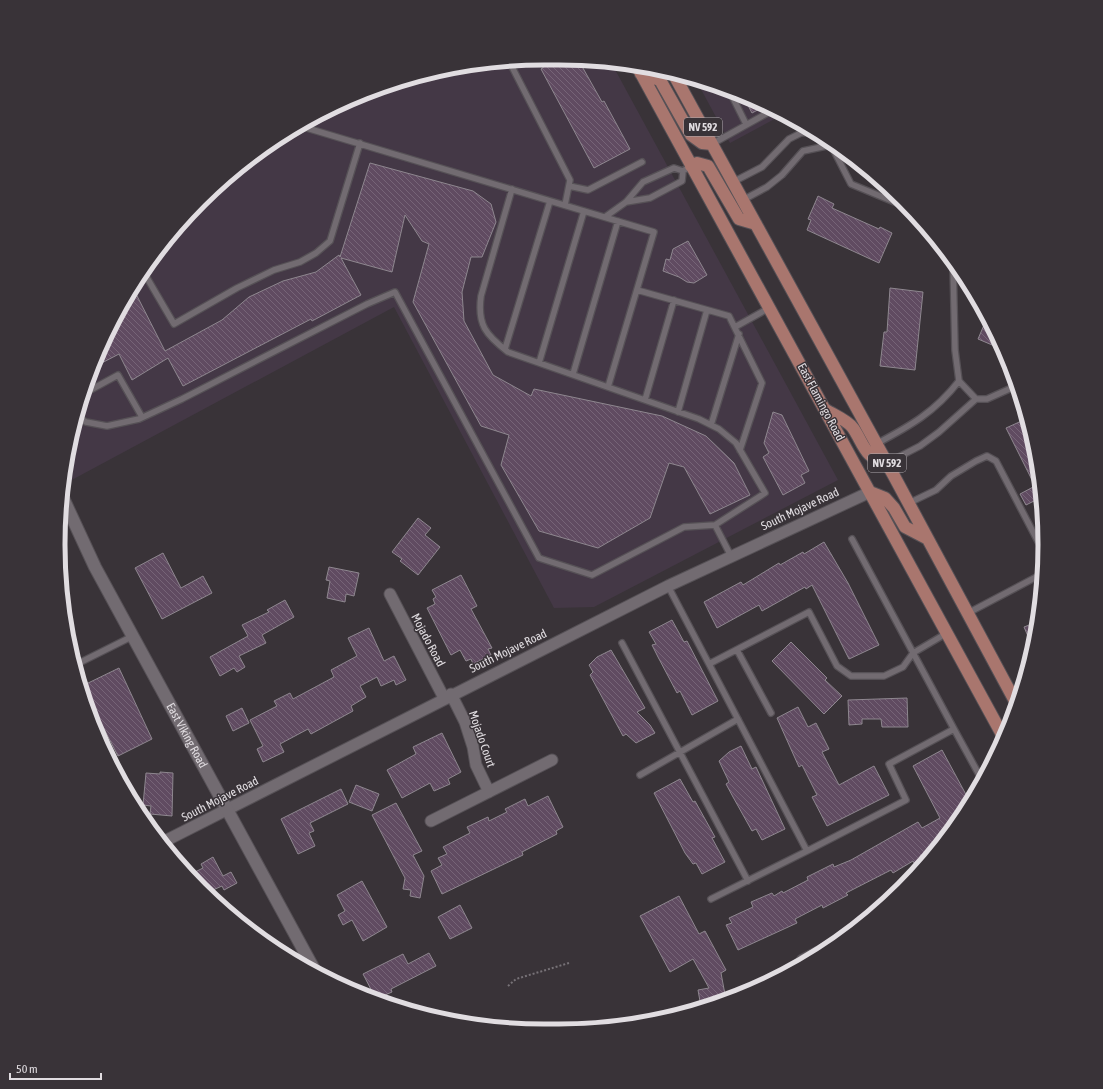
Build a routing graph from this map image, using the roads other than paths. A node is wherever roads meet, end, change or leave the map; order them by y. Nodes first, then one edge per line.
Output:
1 (511, 66) edge
2 (640, 72) edge
3 (645, 73) edge
4 (677, 80) edge
5 (733, 97) edge
6 (768, 113) edge
7 (746, 124) junction
8 (306, 128) edge
9 (804, 133) edge
10 (360, 144) junction
11 (712, 144) junction
12 (826, 147) edge
13 (835, 153) edge
14 (642, 162) dead end
15 (687, 168) junction
16 (733, 182) junction
17 (569, 186) junction
18 (512, 189) junction
19 (550, 200) junction
20 (743, 200) junction
21 (626, 202) junction
22 (895, 202) edge
23 (565, 205) junction
24 (584, 211) junction
25 (605, 217) junction
26 (618, 221) junction
27 (756, 224) junction
28 (953, 273) edge
29 (147, 277) edge
30 (637, 290) junction
31 (674, 300) junction
32 (769, 308) junction
33 (707, 310) junction
34 (735, 326) junction
35 (739, 334) junction
36 (504, 349) junction
37 (539, 363) junction
38 (573, 374) junction
39 (960, 381) junction
40 (608, 387) junction
41 (1012, 388) edge
42 (90, 390) edge
43 (976, 399) junction
44 (645, 400) junction
45 (825, 409) junction
46 (678, 412) junction
47 (142, 417) junction
48 (81, 419) edge
49 (711, 425) junction
50 (876, 444) junction
51 (740, 450) junction
52 (887, 463) junction
53 (870, 492) junction
54 (909, 503) junction
55 (66, 509) edge
56 (715, 525) junction
57 (852, 538) dead end
58 (928, 539) junction
59 (1038, 541) edge
60 (731, 556) junction
61 (1037, 577) edge
62 (668, 586) junction
63 (390, 594) dead end
64 (968, 613) junction
65 (947, 633) junction
66 (133, 636) junction
67 (622, 644) dead end
68 (737, 650) junction
69 (912, 653) junction
70 (80, 664) edge
71 (709, 664) junction
72 (447, 696) junction
73 (1014, 696) edge
74 (771, 713) dead end
75 (738, 719) junction
76 (954, 729) junction
77 (1000, 731) edge
78 (680, 752) junction
79 (552, 760) dead end
80 (640, 775) dead end
81 (979, 775) edge
82 (490, 792) junction
83 (227, 809) junction
84 (431, 821) dead end
85 (167, 840) edge
86 (807, 851) junction
87 (748, 881) junction
88 (711, 899) dead end
89 (311, 963) edge

1 - 17 lane
2 - 15 main road, East Flamingo Road / NV 592
3 - 11 main road
4 - 11 main road, NV 592
5 - 7 lane
6 - 7 lane
7 - 11 lane
8 - 10 lane
9 - 16 lane
10 - 18 lane
10 - 29 lane
11 - 16 main road, NV 592
12 - 20 lane
13 - 22 lane
14 - 17 lane
15 - 21 lane
15 - 21 lane
15 - 27 main road
15 - 32 main road, East Flamingo Road / NV 592
16 - 20 main road, NV 592
17 - 23 lane
18 - 19 lane
18 - 36 lane
19 - 23 lane
19 - 36 lane
20 - 27 main road, NV 592
21 - 25 lane
23 - 24 lane
24 - 25 lane
24 - 37 lane
25 - 26 lane
26 - 30 lane
26 - 38 lane
27 - 50 main road, NV 592
28 - 39 lane
30 - 31 lane
30 - 40 lane
31 - 33 lane
31 - 44 lane
32 - 34 lane
32 - 45 main road, East Flamingo Road / NV 592
33 - 34 lane
33 - 46 lane
34 - 35 lane
35 - 49 lane
35 - 51 lane
36 - 37 lane
37 - 38 lane
38 - 40 lane
39 - 43 lane
39 - 50 lane
40 - 44 lane
41 - 43 lane
42 - 47 lane
43 - 52 lane
44 - 46 lane
45 - 52 main road
45 - 53 main road, East Flamingo Road / NV 592
46 - 49 lane
47 - 48 lane
47 - 56 lane
49 - 51 lane
50 - 52 main road, NV 592
51 - 56 lane
52 - 54 main road, NV 592
53 - 58 main road
53 - 60 street, South Mojave Road
53 - 65 main road, East Flamingo Road / NV 592
54 - 58 main road, NV 592
54 - 59 lane
55 - 66 street, East Viking Road
56 - 60 lane
57 - 69 lane
58 - 64 main road, NV 592
60 - 62 street, South Mojave Road
61 - 64 lane
62 - 71 lane
62 - 72 street, South Mojave Road
63 - 72 street, Mojado Road
64 - 73 main road, NV 592
65 - 69 lane
65 - 77 main road, East Flamingo Road / NV 592
66 - 70 lane
66 - 83 street, East Viking Road
67 - 78 lane
68 - 69 lane
68 - 71 lane
68 - 74 lane
69 - 76 lane
71 - 75 lane
72 - 82 street, Mojado Court
72 - 83 street, South Mojave Road
75 - 78 lane
75 - 86 lane
76 - 81 lane
76 - 86 lane
78 - 80 lane
78 - 87 lane
79 - 82 street
82 - 84 street
83 - 85 street, South Mojave Road
83 - 89 street, East Viking Road
86 - 87 lane
87 - 88 lane

